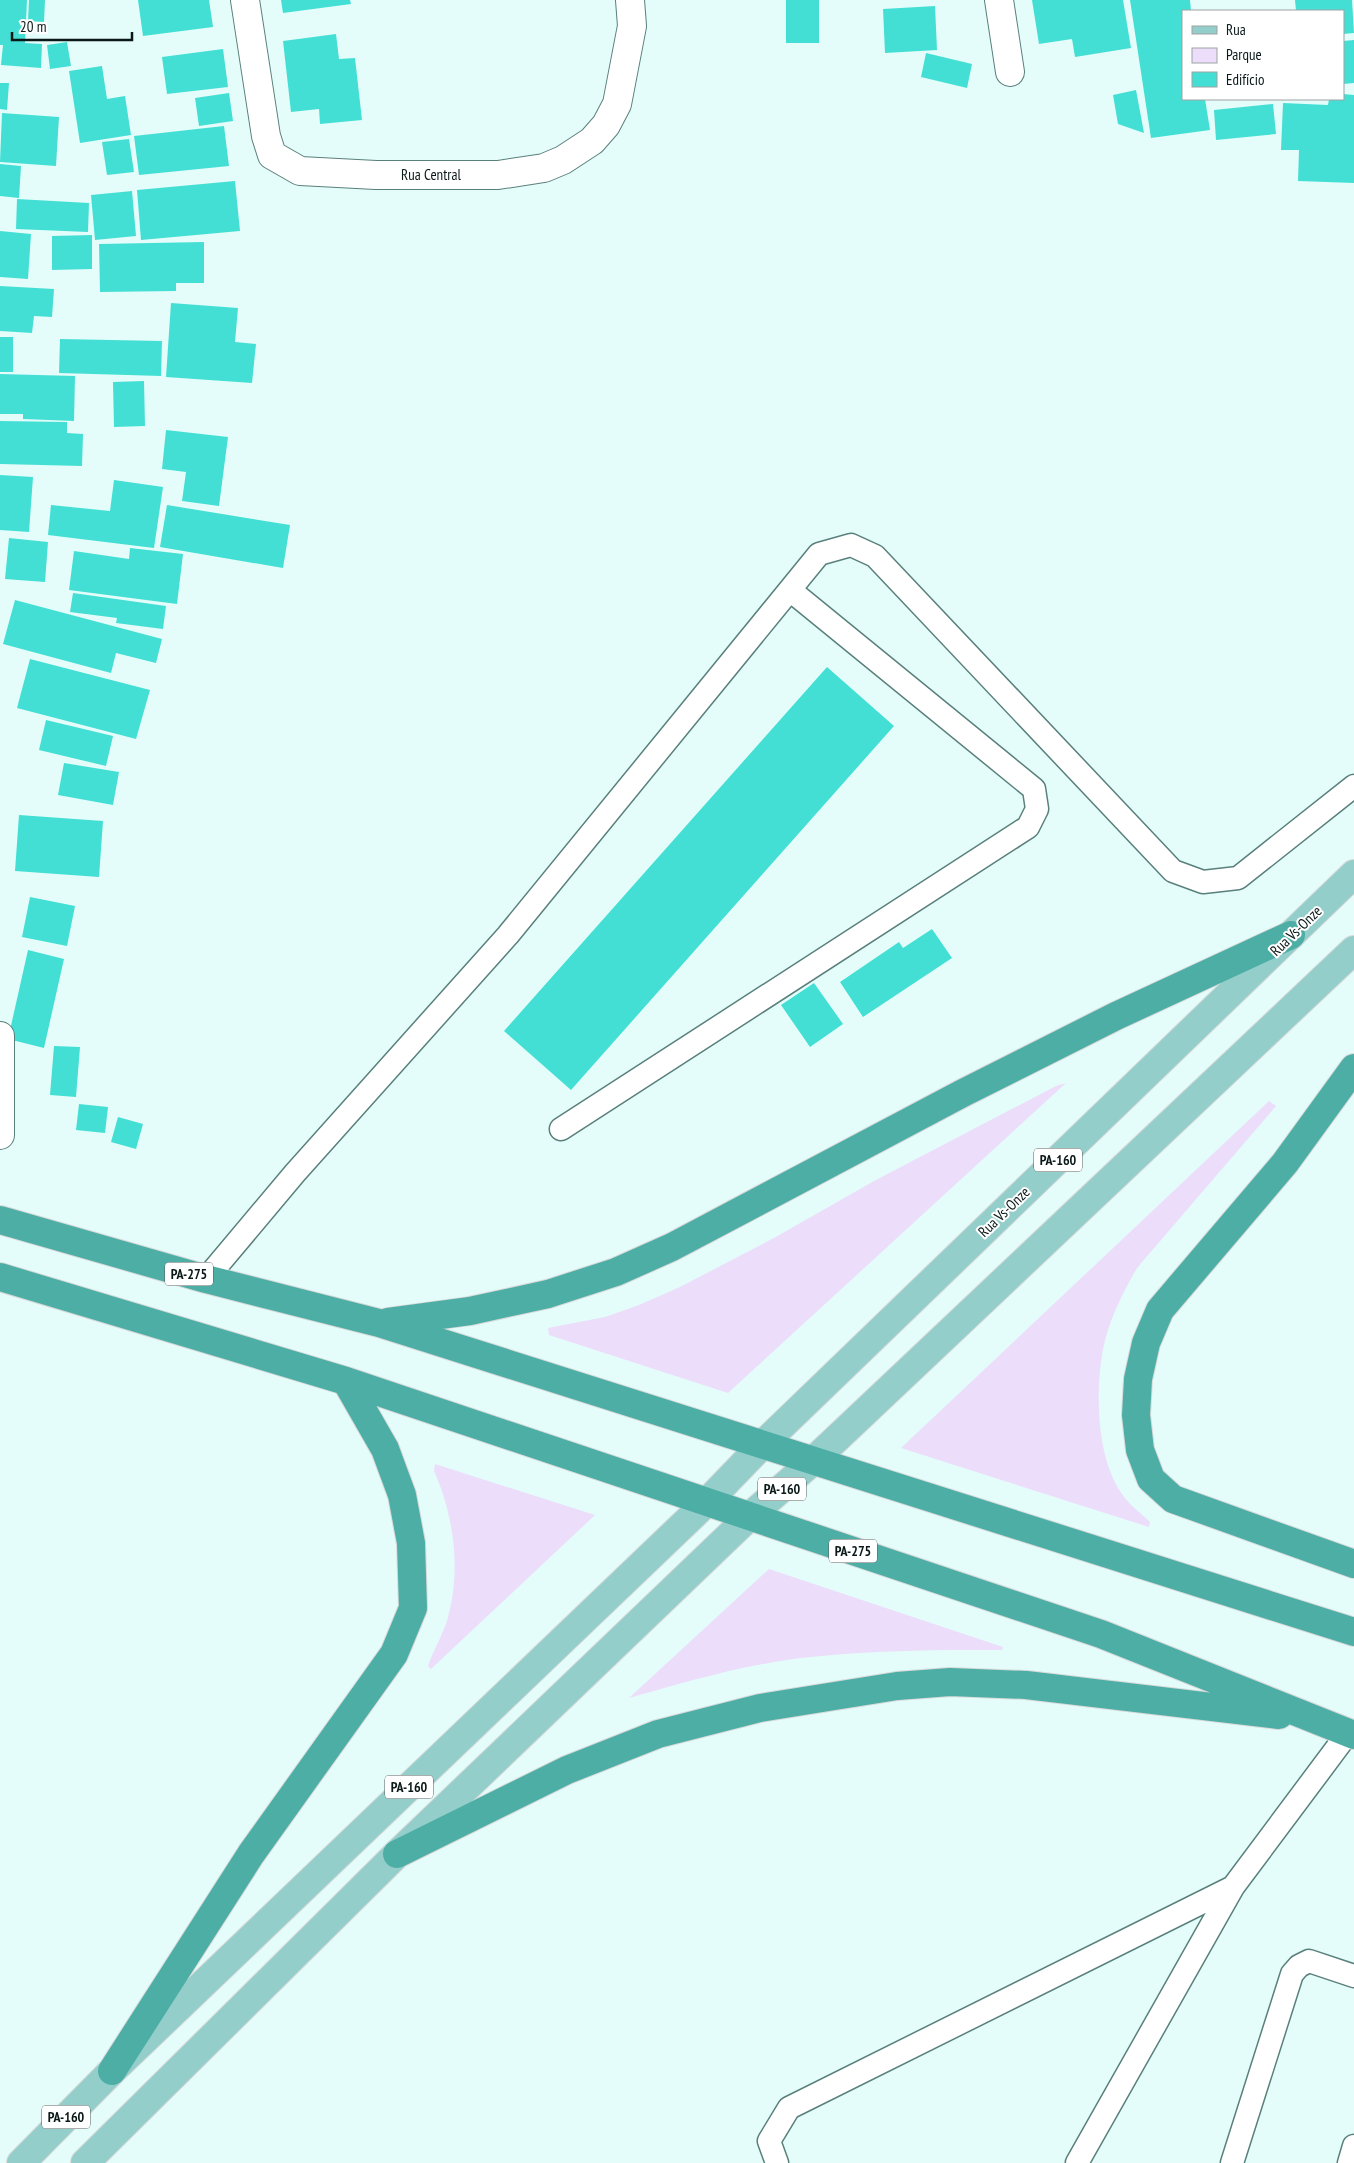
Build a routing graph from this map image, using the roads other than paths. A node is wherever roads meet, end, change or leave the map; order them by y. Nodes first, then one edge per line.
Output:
1 (245, 0) edge
2 (630, 0) edge
3 (1000, 0) edge
4 (1010, 72) dead end
5 (790, 590) junction
6 (1354, 786) edge
7 (1354, 874) edge
8 (1291, 936) junction
9 (1354, 950) edge
10 (0, 1036) edge
11 (1354, 1068) edge
12 (561, 1129) dead end
13 (0, 1135) edge
14 (0, 1220) edge
15 (0, 1277) edge
16 (206, 1279) junction
17 (379, 1323) junction
18 (346, 1381) junction
19 (762, 1445) junction
20 (813, 1461) junction
21 (707, 1502) junction
22 (750, 1516) junction
23 (1354, 1564) edge
24 (1354, 1632) edge
25 (1316, 1720) junction
26 (1351, 1734) edge
27 (397, 1854) junction
28 (1233, 1887) junction
29 (1354, 1976) edge
30 (112, 2071) junction
31 (1354, 2146) edge
32 (21, 2163) edge
33 (85, 2163) edge
34 (777, 2163) edge
35 (1077, 2163) edge
36 (1232, 2163) edge
37 (1348, 2163) edge

1 - 2 street, Rua Central
3 - 4 street
5 - 6 lane
5 - 12 lane
5 - 16 lane
7 - 8 main road, Rua Vs-Onze / PA-160
8 - 17 highway
8 - 19 main road, Rua Vs-Onze / PA-160
9 - 20 main road, PA-160
10 - 13 street
11 - 23 highway
14 - 16 highway, PA-275
15 - 18 highway, PA-275
16 - 17 highway, PA-275
17 - 19 highway, PA-275
18 - 21 highway, PA-275
18 - 30 highway
19 - 20 highway, PA-275
19 - 21 main road, PA-160
20 - 22 main road, PA-160
20 - 24 highway, PA-275
21 - 22 highway, PA-275
21 - 30 main road, PA-160
22 - 25 highway, PA-275
22 - 27 main road, PA-160
25 - 26 highway, PA-275
25 - 27 highway
26 - 28 lane
27 - 33 main road, PA-160
28 - 34 lane
28 - 35 lane
29 - 36 lane
30 - 32 main road, PA-160
31 - 37 lane

